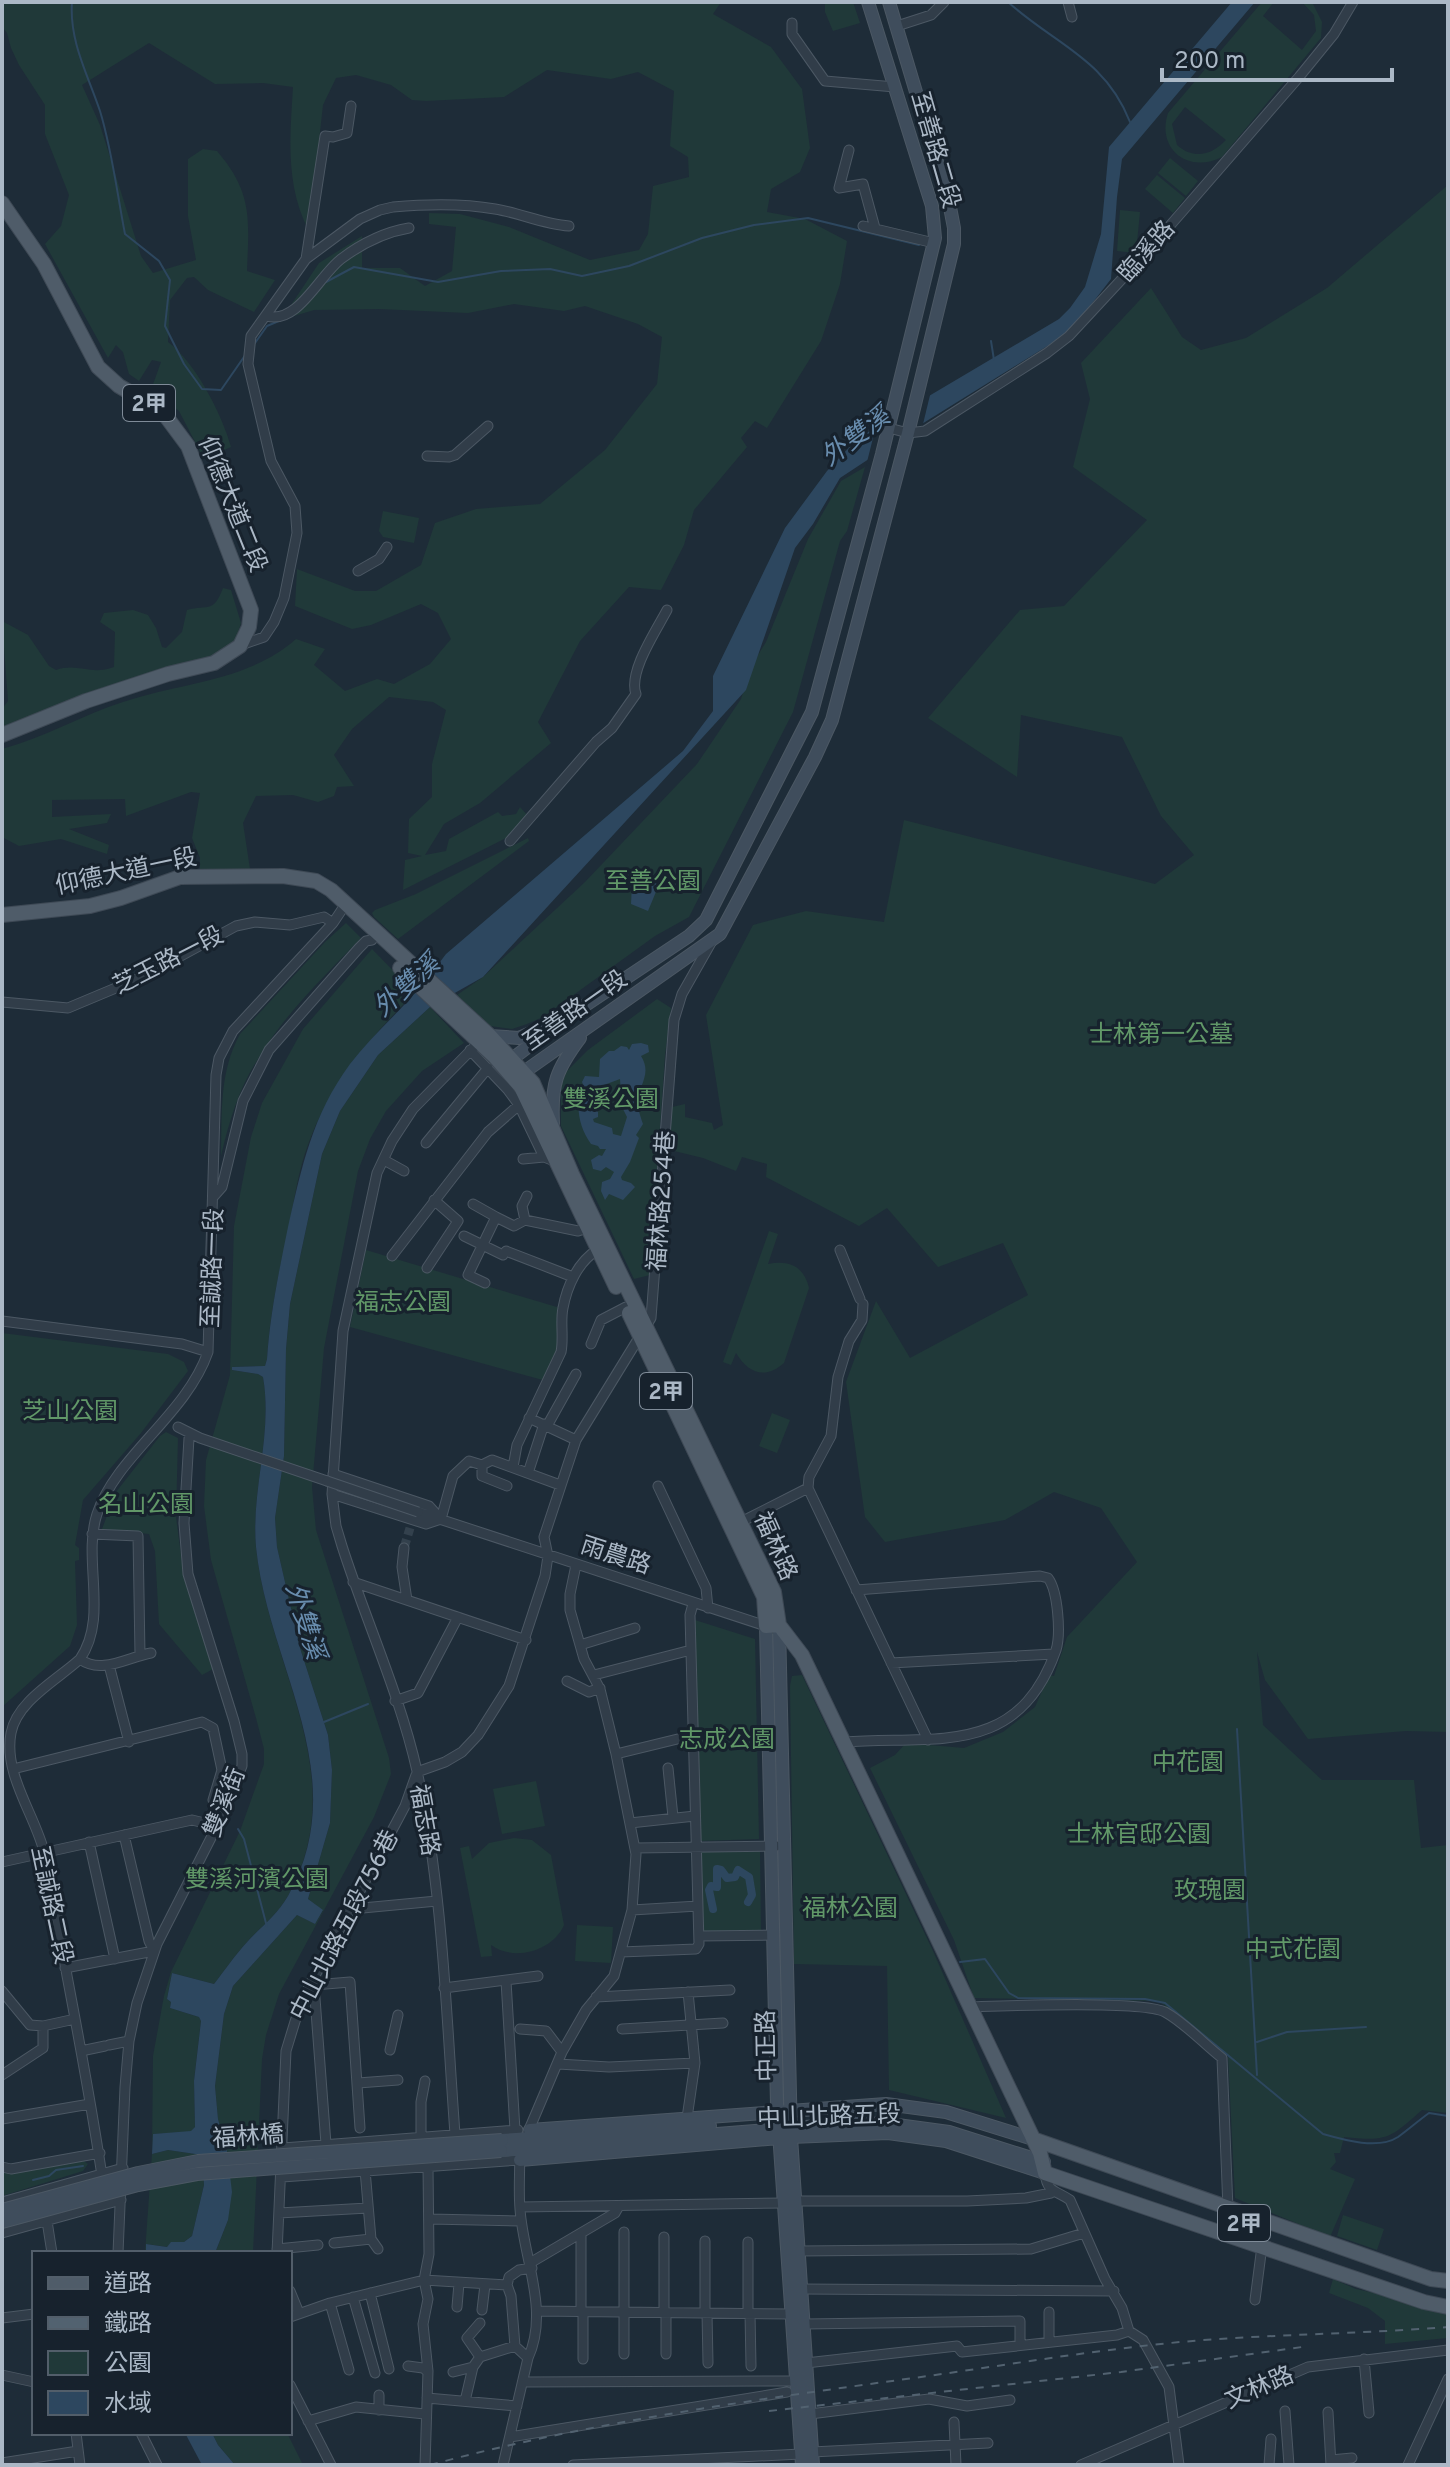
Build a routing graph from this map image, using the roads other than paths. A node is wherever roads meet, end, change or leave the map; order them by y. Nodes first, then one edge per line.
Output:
1 (868, 2) edge
2 (889, 2) edge
3 (944, 2) edge
4 (1068, 2) edge
5 (1353, 2) edge
6 (1072, 17) dead end
7 (792, 23) dead end
8 (897, 26) junction
9 (895, 87) junction
10 (351, 106) dead end
11 (849, 150) dead end
12 (2, 203) edge
13 (569, 226) dead end
14 (863, 226) dead end
15 (409, 228) dead end
16 (875, 228) junction
17 (934, 243) junction
18 (306, 259) junction
19 (267, 316) junction
20 (488, 426) dead end
21 (889, 428) junction
22 (908, 433) junction
23 (427, 456) dead end
24 (387, 547) dead end
25 (358, 571) dead end
26 (667, 610) dead end
27 (240, 646) junction
28 (2, 735) edge
29 (510, 841) dead end
30 (345, 905) junction
31 (2, 915) edge
32 (333, 923) junction
33 (377, 941) junction
34 (712, 941) junction
35 (2, 1002) edge
36 (566, 1018) junction
37 (585, 1030) junction
38 (477, 1038) junction
39 (488, 1068) junction
40 (515, 1068) junction
41 (519, 1105) junction
42 (554, 1131) junction
43 (426, 1143) dead end
44 (523, 1159) dead end
45 (549, 1159) junction
46 (384, 1160) junction
47 (404, 1171) dead end
48 (214, 1196) junction
49 (527, 1196) dead end
50 (434, 1200) junction
51 (473, 1204) dead end
52 (496, 1217) junction
53 (525, 1220) junction
54 (587, 1228) junction
55 (464, 1236) dead end
56 (482, 1245) junction
57 (597, 1250) junction
58 (840, 1250) dead end
59 (392, 1256) dead end
60 (427, 1268) dead end
61 (573, 1277) junction
62 (485, 1283) dead end
63 (626, 1307) junction
64 (2, 1321) edge
65 (643, 1330) junction
66 (591, 1344) dead end
67 (208, 1352) junction
68 (576, 1374) dead end
69 (167, 1418) junction
70 (529, 1418) junction
71 (546, 1425) junction
72 (178, 1427) junction
73 (189, 1438) junction
74 (200, 1438) junction
75 (576, 1440) junction
76 (482, 1465) junction
77 (513, 1467) junction
78 (528, 1473) junction
79 (333, 1474) junction
80 (560, 1485) junction
81 (507, 1486) dead end
82 (658, 1486) dead end
83 (808, 1488) junction
84 (332, 1494) junction
85 (441, 1519) junction
86 (414, 1520) junction
87 (736, 1524) junction
88 (92, 1534) junction
89 (404, 1548) tunnel mouth
90 (548, 1556) junction
91 (576, 1565) junction
92 (353, 1582) junction
93 (856, 1590) junction
94 (407, 1600) junction
95 (693, 1604) junction
96 (708, 1608) junction
97 (458, 1617) junction
98 (772, 1625) junction
99 (635, 1628) dead end
100 (91, 1640) joint
101 (526, 1640) junction
102 (580, 1645) junction
103 (691, 1650) junction
104 (151, 1653) dead end
105 (1054, 1654) junction
106 (140, 1655) junction
107 (80, 1659) junction
108 (891, 1663) junction
109 (109, 1665) junction
110 (594, 1675) junction
111 (567, 1681) dead end
112 (600, 1688) junction
113 (395, 1701) junction
114 (694, 1735) junction
115 (928, 1740) junction
116 (129, 1742) junction
117 (844, 1742) junction
118 (616, 1754) junction
119 (668, 1768) dead end
120 (13, 1769) junction
121 (222, 1770) junction
122 (417, 1772) junction
123 (239, 1777) junction
124 (213, 1800) dead end
125 (695, 1816) junction
126 (673, 1817) junction
127 (630, 1823) junction
128 (217, 1826) junction
129 (124, 1835) junction
130 (89, 1842) junction
131 (696, 1846) junction
132 (778, 1846) junction
133 (635, 1848) junction
134 (45, 1853) junction
135 (2, 1862) edge
136 (437, 1901) junction
137 (698, 1906) junction
138 (352, 1909) junction
139 (632, 1910) junction
140 (774, 1935) junction
141 (699, 1936) junction
142 (154, 1951) junction
143 (621, 1952) junction
144 (115, 1959) junction
145 (65, 1968) junction
146 (538, 1976) dead end
147 (506, 1981) junction
148 (312, 1983) junction
149 (444, 1988) junction
150 (730, 1990) dead end
151 (2, 1991) edge
152 (688, 1992) junction
153 (596, 1997) junction
154 (12, 2004) junction
155 (969, 2007) junction
156 (2, 2012) edge
157 (398, 2015) dead end
158 (75, 2019) junction
159 (723, 2023) dead end
160 (691, 2024) junction
161 (43, 2026) junction
162 (520, 2029) dead end
163 (622, 2029) dead end
164 (129, 2041) junction
165 (390, 2050) dead end
166 (81, 2051) junction
167 (562, 2052) junction
168 (695, 2063) junction
169 (558, 2064) junction
170 (2, 2075) edge
171 (398, 2080) dead end
172 (425, 2081) dead end
173 (358, 2083) junction
174 (90, 2104) junction
175 (687, 2118) junction
176 (2, 2119) edge
177 (785, 2124) junction
178 (360, 2128) dead end
179 (530, 2130) junction
180 (455, 2134) junction
181 (421, 2137) junction
182 (326, 2144) junction
183 (518, 2145) junction
184 (502, 2146) junction
185 (283, 2148) junction
186 (100, 2153) junction
187 (1041, 2157) junction
188 (2, 2167) edge
189 (428, 2167) junction
190 (123, 2168) junction
191 (365, 2170) junction
192 (102, 2174) junction
193 (282, 2177) junction
194 (1119, 2184) junction
195 (1051, 2193) junction
196 (121, 2200) junction
197 (2, 2202) edge
198 (789, 2202) junction
199 (106, 2204) junction
200 (619, 2206) junction
201 (520, 2207) junction
202 (368, 2208) junction
203 (1228, 2209) junction
204 (2, 2210) edge
205 (279, 2213) junction
206 (430, 2219) junction
207 (47, 2221) junction
208 (521, 2221) junction
209 (2, 2222) edge
210 (1203, 2222) junction
211 (624, 2232) dead end
212 (2, 2233) edge
213 (1084, 2233) junction
214 (581, 2236) dead end
215 (664, 2237) dead end
216 (371, 2239) junction
217 (705, 2241) dead end
218 (748, 2242) dead end
219 (334, 2243) dead end
220 (318, 2245) dead end
221 (1262, 2246) junction
222 (378, 2249) dead end
223 (52, 2251) edge
224 (118, 2251) edge
225 (277, 2251) edge
226 (283, 2251) edge
227 (799, 2251) junction
228 (531, 2266) junction
229 (424, 2280) junction
230 (1448, 2281) edge
231 (459, 2283) junction
232 (485, 2285) junction
233 (507, 2285) junction
234 (801, 2289) junction
235 (1114, 2291) junction
236 (1448, 2291) edge
237 (370, 2293) junction
238 (353, 2297) junction
239 (1448, 2299) edge
240 (1255, 2300) dead end
241 (330, 2303) junction
242 (457, 2307) dead end
243 (1448, 2307) edge
244 (482, 2310) dead end
245 (538, 2311) dead end
246 (582, 2311) junction
247 (624, 2312) junction
248 (665, 2312) junction
249 (1049, 2312) dead end
250 (706, 2313) junction
251 (749, 2313) junction
252 (32, 2314) edge
253 (792, 2314) junction
254 (295, 2315) edge
255 (2, 2318) edge
256 (480, 2323) dead end
257 (804, 2324) junction
258 (1129, 2331) junction
259 (1049, 2342) junction
260 (1020, 2345) junction
261 (515, 2346) junction
262 (1448, 2350) edge
263 (624, 2354) dead end
264 (666, 2354) dead end
265 (480, 2357) junction
266 (528, 2358) junction
267 (583, 2359) dead end
268 (1364, 2359) junction
269 (708, 2363) dead end
270 (806, 2363) junction
271 (408, 2366) dead end
272 (751, 2366) dead end
273 (473, 2367) junction
274 (389, 2369) dead end
275 (349, 2370) dead end
276 (428, 2372) junction
277 (453, 2372) dead end
278 (375, 2373) dead end
279 (2, 2375) edge
280 (1448, 2379) edge
281 (796, 2381) junction
282 (32, 2382) edge
283 (523, 2382) junction
284 (292, 2389) edge
285 (787, 2392) dead end
286 (379, 2395) dead end
287 (427, 2398) junction
288 (1010, 2400) dead end
289 (465, 2401) junction
290 (517, 2406) junction
291 (379, 2410) junction
292 (1285, 2411) dead end
293 (1328, 2412) dead end
294 (1369, 2413) dead end
295 (425, 2414) junction
296 (810, 2414) junction
297 (308, 2421) junction
298 (954, 2422) dead end
299 (1173, 2424) junction
300 (76, 2435) edge
301 (142, 2435) edge
302 (510, 2437) junction
303 (1271, 2439) dead end
304 (988, 2443) dead end
305 (955, 2445) junction
306 (78, 2451) junction
307 (1352, 2458) dead end
308 (807, 2459) edge
309 (1331, 2462) edge
310 (2, 2463) edge
311 (80, 2465) edge
312 (157, 2465) edge
313 (331, 2465) edge
314 (425, 2465) edge
315 (503, 2465) edge
316 (573, 2465) edge
317 (956, 2465) edge
318 (1081, 2465) edge
319 (1179, 2465) edge
320 (1269, 2465) edge
321 (1289, 2465) edge
322 (1408, 2465) edge

1 - 9 main road, 至善路二段
2 - 8 main road, 至善路二段
3 - 8 street
4 - 6 street
5 - 22 street, 臨溪路
7 - 9 street
8 - 22 main road, 至善路二段
9 - 17 main road, 至善路二段
10 - 18 street
11 - 16 street
12 - 27 main road, 仰德大道二段 / 2甲
13 - 18 street
14 - 16 street
15 - 19 street
16 - 17 street
17 - 21 main road, 至善路二段
18 - 19 street
19 - 27 street
20 - 23 street
21 - 22 street
21 - 36 main road, 至善路一段
22 - 34 main road, 至善路一段
24 - 25 street
26 - 29 street
27 - 28 main road
30 - 31 main road, 仰德大道一段 / 2甲
30 - 32 street, 至誠路一段
30 - 33 main road, 2甲
32 - 35 street, 芝玉路一段
32 - 48 street, 至誠路一段
33 - 38 main road, 2甲
33 - 48 street
34 - 37 main road, 至善路一段
34 - 65 street, 福林路254巷
36 - 38 main road
36 - 40 main road, 至善路一段
37 - 40 main road, 至善路一段
37 - 42 main road
38 - 39 street
38 - 40 main road, 福林路 / 2甲
38 - 46 street
39 - 41 street
39 - 43 street
40 - 42 main road, 福林路 / 2甲
40 - 45 main road, 福林路 / 2甲
41 - 45 street
41 - 50 street
42 - 65 main road, 福林路 / 2甲
44 - 45 street
45 - 54 main road, 福林路 / 2甲
46 - 47 street
46 - 79 street
48 - 67 street, 至誠路一段
49 - 53 street
50 - 59 street
50 - 60 street
51 - 52 street
52 - 53 street
52 - 56 street
53 - 54 street
54 - 57 main road, 福林路 / 2甲
55 - 56 street
56 - 61 street
56 - 62 street
57 - 61 street
57 - 63 main road, 福林路 / 2甲
58 - 83 street
61 - 70 street
63 - 65 main road, 福林路 / 2甲
63 - 66 street
64 - 67 street
65 - 75 street, 福林路254巷
65 - 87 main road, 福林路 / 2甲
67 - 69 street, 至誠路一段
68 - 71 street
69 - 72 street
69 - 88 street, 至誠路一段
70 - 71 street
70 - 77 street
71 - 75 street
71 - 78 street
72 - 73 street
72 - 74 street
73 - 74 street
73 - 123 street, 雙溪街
74 - 86 street, bridge
75 - 80 street, 福志路
76 - 77 street
76 - 81 street
76 - 85 street
77 - 78 street
78 - 80 street
79 - 84 street
79 - 85 street, 雨農路
80 - 90 street, 福志路
82 - 96 street
83 - 87 street
83 - 93 street
84 - 86 street, 雨農路
84 - 92 street
85 - 86 street, 雨農路
85 - 90 street, 雨農路
87 - 98 main road, 福林路 / 2甲
88 - 100 street, 至誠路一段
88 - 106 street
89 - 94 street
90 - 91 street, 雨農路
90 - 101 street, 福志路
91 - 95 street, 雨農路
91 - 102 street
92 - 94 street
92 - 113 street
93 - 105 street
93 - 108 street
94 - 97 street
95 - 96 street, 雨農路
95 - 103 street
96 - 98 street, 雨農路
97 - 101 street
97 - 113 street
98 - 117 main road, 福林路 / 2甲
98 - 132 main road, 中正路
99 - 102 street
100 - 107 street, 至誠路二段
101 - 122 street, 福志路
102 - 110 street
103 - 110 street
103 - 114 street
104 - 106 street
105 - 108 street
105 - 115 street
106 - 109 street
107 - 109 street
107 - 120 street, 至誠路二段
108 - 115 street
109 - 116 street
110 - 112 street
111 - 112 street
112 - 118 street
113 - 122 street
114 - 118 street
114 - 125 street
115 - 117 street
116 - 120 street
116 - 121 street
117 - 155 main road, 福林路 / 2甲
118 - 127 street
119 - 126 street
120 - 134 street, 至誠路二段
121 - 123 street
121 - 124 street
122 - 136 street, 福志路
122 - 138 street, 中山北路五段756巷
123 - 128 street, 雙溪街
125 - 126 street
125 - 131 street
126 - 127 street
127 - 133 street
128 - 129 street
128 - 142 street, 雙溪街
129 - 130 street
129 - 142 street
130 - 134 street
130 - 144 street
131 - 132 street
131 - 133 street
131 - 137 street
132 - 140 main road, 中正路
132 - 177 main road, 中正路
133 - 139 street
134 - 135 street
134 - 145 street, 至誠路二段
136 - 138 street
136 - 149 street, 福志路
137 - 139 street
137 - 141 street
138 - 148 street, 中山北路五段756巷
139 - 143 street
140 - 141 street
140 - 177 main road, 中正路
141 - 143 street
142 - 144 street
142 - 164 street, 雙溪街
143 - 153 street
144 - 145 street
145 - 158 street, 至誠路二段
146 - 147 street
147 - 149 street
147 - 183 street
148 - 173 street
148 - 182 street
148 - 185 street, 中山北路五段756巷
149 - 180 street, 福志路
150 - 152 street
151 - 154 street
152 - 153 street
152 - 160 street
153 - 167 street
154 - 156 street
154 - 161 street
155 - 187 main road, 福林路 / 2甲
155 - 203 street
157 - 165 street
158 - 161 street
158 - 166 street, 至誠路二段
159 - 160 street
160 - 163 street
160 - 168 street
161 - 170 street
162 - 167 street
164 - 166 street
164 - 190 street, 雙溪街
166 - 174 street, 至誠路二段
167 - 169 street
168 - 169 street
168 - 175 street
169 - 179 street
171 - 173 street
172 - 181 street
173 - 178 street
174 - 176 street
174 - 186 street, 至誠路二段
175 - 177 main road, 中山北路五段
175 - 179 main road, 中山北路五段
177 - 183 main road, 中山北路五段
177 - 187 main road, 中山北路五段
177 - 187 main road, 中山北路五段
177 - 198 main road, 中正路
179 - 183 street
180 - 181 street, 中山北路五段
180 - 183 street, 中山北路五段
181 - 182 street, 中山北路五段
182 - 185 street, 中山北路五段
183 - 184 main road, 中山北路五段
183 - 189 street, 中山北路五段
183 - 201 street
184 - 204 main road, 福林橋, bridge
184 - 209 main road, 福林橋, bridge
185 - 193 street, 中山北路五段756巷
186 - 188 street
186 - 192 street, 至誠路二段
187 - 194 main road, 中山北路五段
187 - 194 main road, 中山北路五段 / 2甲
187 - 195 street
189 - 191 street, 中山北路五段
189 - 206 street
190 - 192 street
190 - 196 street, 雙溪街
191 - 193 street, 中山北路五段
191 - 202 street
192 - 197 street
192 - 199 street, 至誠路二段
193 - 205 street, 中山北路五段756巷
194 - 203 main road, 中山北路五段
194 - 210 main road, 中山北路五段 / 2甲
194 - 236 main road, 中山北路五段 / 2甲
195 - 198 street
195 - 213 street
196 - 199 street
196 - 224 street, 雙溪街
198 - 200 street
198 - 227 main road, 中正路
198 - 253 main road, 中正路
199 - 207 street
200 - 201 street
200 - 228 street
201 - 208 street
202 - 205 street
202 - 216 street
203 - 230 main road, 中山北路五段
205 - 225 street, 中山北路五段756巷
206 - 208 street
206 - 229 street
207 - 212 street
207 - 223 street
208 - 228 street
210 - 221 main road, 中山北路五段
210 - 239 main road, 中山北路五段 / 2甲
211 - 247 street
213 - 227 street
213 - 235 street
214 - 246 street
215 - 248 street
216 - 219 street
216 - 222 street
217 - 250 street
218 - 251 street
220 - 226 street
221 - 240 street
221 - 243 main road, 中山北路五段
227 - 234 main road, 中正路
228 - 233 street
228 - 266 street
229 - 231 street
229 - 237 street
229 - 276 street
231 - 232 street
231 - 242 street
232 - 233 street
232 - 244 street
233 - 261 street
234 - 235 street
234 - 257 main road, 中正路
235 - 258 street
237 - 238 street
237 - 274 street
238 - 241 street
238 - 278 street
241 - 254 street
241 - 275 street
245 - 246 street
246 - 247 street
246 - 267 street
247 - 248 street
247 - 263 street
248 - 250 street
248 - 264 street
249 - 259 street
250 - 251 street
250 - 269 street
251 - 253 street
251 - 272 street
252 - 255 street
253 - 281 main road, 中正路
256 - 265 street
257 - 260 street
257 - 270 main road, 中正路
258 - 259 street
258 - 299 street
259 - 260 street
260 - 270 street
261 - 265 street
261 - 266 street
262 - 268 street, 文林路
265 - 273 street
266 - 283 street
268 - 294 street
268 - 299 street, 文林路
270 - 296 main road, 中正路
271 - 276 street
273 - 277 street
273 - 289 street
276 - 287 street
279 - 282 street
280 - 322 street
281 - 283 street
281 - 308 main road, 中正路
283 - 290 street
284 - 297 street
285 - 302 street
286 - 291 street
287 - 289 street
287 - 295 street
288 - 296 street
289 - 290 street
290 - 302 street
291 - 295 street
291 - 297 street
292 - 321 street
293 - 309 street
295 - 314 street
296 - 308 main road, 中正路
297 - 313 street
298 - 305 street
299 - 318 street, 文林路
299 - 319 street
300 - 306 street
301 - 312 street
302 - 315 street
303 - 320 street
304 - 305 street
305 - 308 street
305 - 317 street
306 - 310 street
306 - 311 street
307 - 309 street
308 - 316 street

